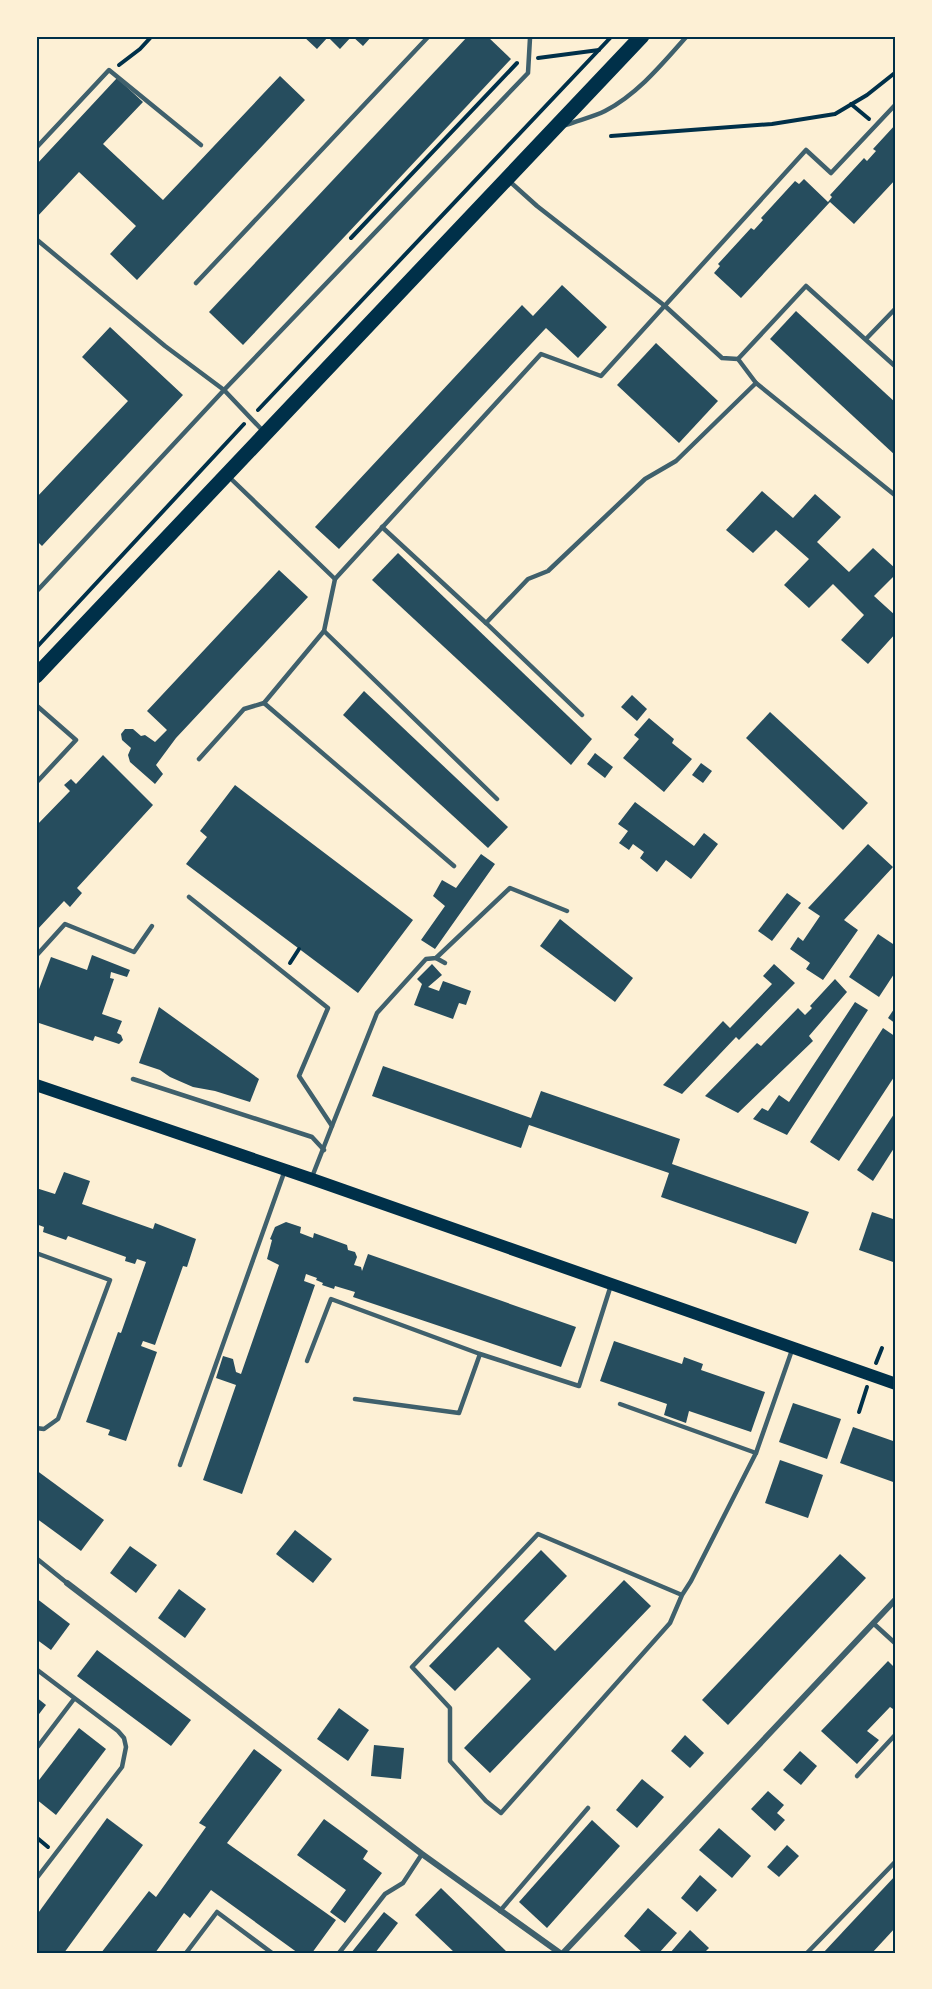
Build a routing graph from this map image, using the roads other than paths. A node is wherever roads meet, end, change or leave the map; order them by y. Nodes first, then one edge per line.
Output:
1 (429, 36) edge
2 (528, 36) edge
3 (687, 36) edge
4 (635, 38) edge
5 (896, 104) edge
6 (552, 129) junction
7 (201, 145) dead end
8 (36, 148) edge
9 (506, 178) junction
10 (36, 239) edge
11 (196, 283) dead end
12 (665, 306) junction
13 (896, 308) edge
14 (866, 339) junction
15 (738, 359) junction
16 (896, 367) edge
17 (756, 383) junction
18 (224, 390) junction
19 (265, 433) junction
20 (226, 475) junction
21 (896, 496) edge
22 (382, 527) junction
23 (335, 579) junction
24 (36, 592) edge
25 (486, 623) junction
26 (324, 631) junction
27 (36, 675) edge
28 (264, 703) junction
29 (36, 705) edge
30 (582, 715) dead end
31 (199, 759) dead end
32 (36, 783) edge
33 (497, 799) dead end
34 (454, 866) dead end
35 (189, 897) dead end
36 (567, 911) dead end
37 (152, 926) dead end
38 (36, 956) edge
39 (436, 958) junction
40 (445, 963) dead end
41 (133, 1079) dead end
42 (36, 1085) edge
43 (332, 1126) junction
44 (324, 1150) junction
45 (285, 1170) junction
46 (312, 1179) junction
47 (36, 1253) edge
48 (612, 1285) junction
49 (793, 1348) junction
50 (480, 1354) junction
51 (307, 1361) dead end
52 (896, 1384) edge
53 (355, 1399) dead end
54 (620, 1404) dead end
55 (36, 1428) edge
56 (756, 1453) junction
57 (180, 1465) dead end
58 (36, 1558) edge
59 (67, 1583) joint
60 (682, 1595) junction
61 (896, 1599) edge
62 (873, 1623) junction
63 (896, 1644) edge
64 (36, 1669) edge
65 (74, 1699) junction
66 (896, 1734) edge
67 (36, 1749) edge
68 (857, 1776) dead end
69 (588, 1808) dead end
70 (422, 1854) junction
71 (896, 1861) edge
72 (36, 1879) edge
73 (500, 1911) junction
74 (186, 1953) edge
75 (272, 1953) edge
76 (339, 1953) edge
77 (561, 1953) edge
78 (807, 1953) edge

1 - 11 lane
2 - 18 lane
3 - 6 lane
4 - 6 main road
5 - 12 lane
6 - 9 main road
7 - 8 lane
9 - 12 lane
9 - 19 main road
10 - 18 lane
12 - 15 lane
12 - 22 lane
13 - 14 lane
14 - 15 lane
14 - 16 lane
15 - 17 lane
17 - 21 lane
17 - 25 lane
18 - 19 lane
18 - 24 lane
19 - 20 main road
20 - 23 lane
20 - 27 main road
22 - 23 lane
22 - 25 lane
23 - 26 lane
25 - 30 lane
26 - 28 lane
26 - 33 lane
28 - 31 lane
28 - 34 lane
29 - 32 lane
35 - 43 lane
36 - 39 lane
37 - 38 lane
39 - 40 lane
39 - 43 lane
41 - 44 lane
42 - 45 main road
43 - 44 lane
44 - 46 lane
45 - 46 main road
45 - 57 lane
46 - 48 main road
47 - 55 lane
48 - 49 main road
48 - 50 lane
49 - 52 main road
49 - 56 lane
50 - 51 lane
50 - 53 lane
54 - 56 lane
56 - 60 lane
58 - 59 lane
59 - 70 street
60 - 60 lane
61 - 62 street
62 - 63 lane
62 - 77 street
64 - 65 lane
65 - 67 lane
65 - 72 lane
66 - 68 lane
69 - 73 lane
70 - 73 street
70 - 76 lane
71 - 78 lane
73 - 77 street
74 - 75 lane

